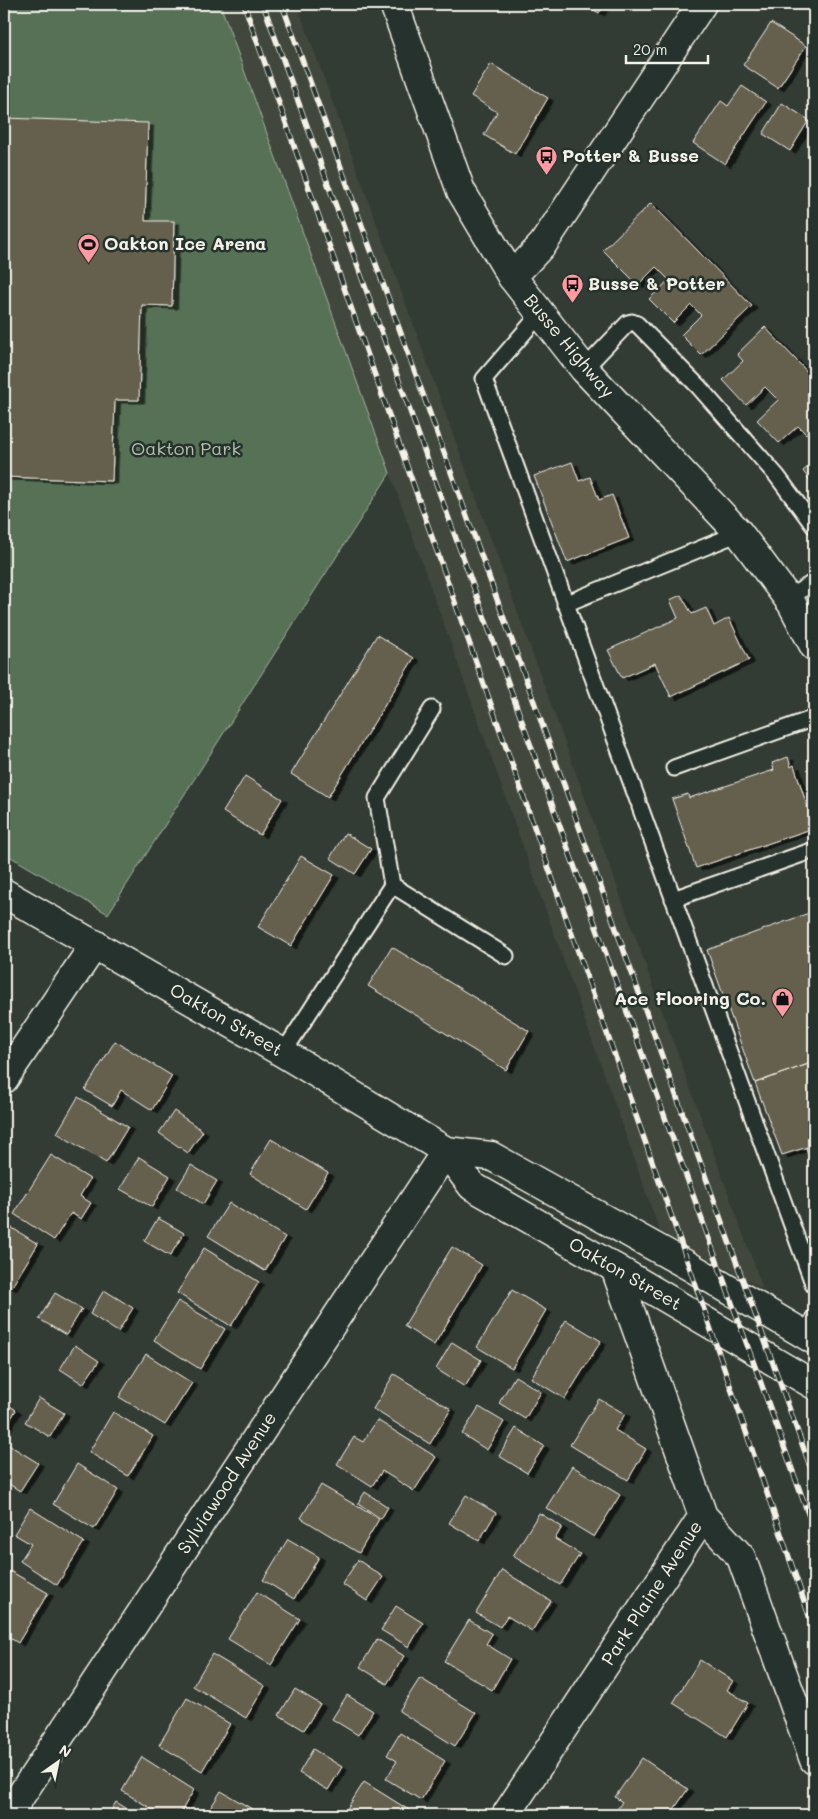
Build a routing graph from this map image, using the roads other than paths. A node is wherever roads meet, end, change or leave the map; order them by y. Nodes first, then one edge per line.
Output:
1 (394, 4) edge
2 (702, 4) edge
3 (512, 277) junction
4 (540, 314) junction
5 (584, 368) junction
6 (814, 526) edge
7 (739, 533) junction
8 (814, 582) edge
9 (788, 598) junction
10 (566, 604) junction
11 (814, 646) edge
12 (432, 708) dead end
13 (814, 718) edge
14 (674, 768) dead end
15 (814, 850) edge
16 (392, 884) junction
17 (4, 893) edge
18 (674, 899) junction
19 (94, 944) junction
20 (506, 956) dead end
21 (283, 1053) junction
22 (4, 1079) edge
23 (446, 1151) junction
24 (615, 1268) junction
25 (814, 1286) edge
26 (811, 1331) edge
27 (814, 1386) edge
28 (703, 1516) junction
29 (814, 1760) edge
30 (8, 1815) edge
31 (506, 1815) edge

1 - 3 street, Busse Highway
2 - 3 street
3 - 4 street, Busse Highway
4 - 5 street, Busse Highway
4 - 10 lane
5 - 6 lane
5 - 7 street, Busse Highway
7 - 9 street, Busse Highway
7 - 10 lane
8 - 9 lane
9 - 11 street, Busse Highway
10 - 18 lane
12 - 16 lane
13 - 14 lane
15 - 18 lane
16 - 20 lane
16 - 21 lane
17 - 19 street, Oakton Street
18 - 25 lane
19 - 21 street, Oakton Street
19 - 22 street
21 - 23 street, Oakton Street
23 - 24 street, Oakton Street
23 - 26 street, Oakton Street
23 - 30 street, Sylviawood Avenue
24 - 27 street, Oakton Street
24 - 28 street, Park Plaine Avenue
28 - 29 street
28 - 31 street, Park Plaine Avenue

